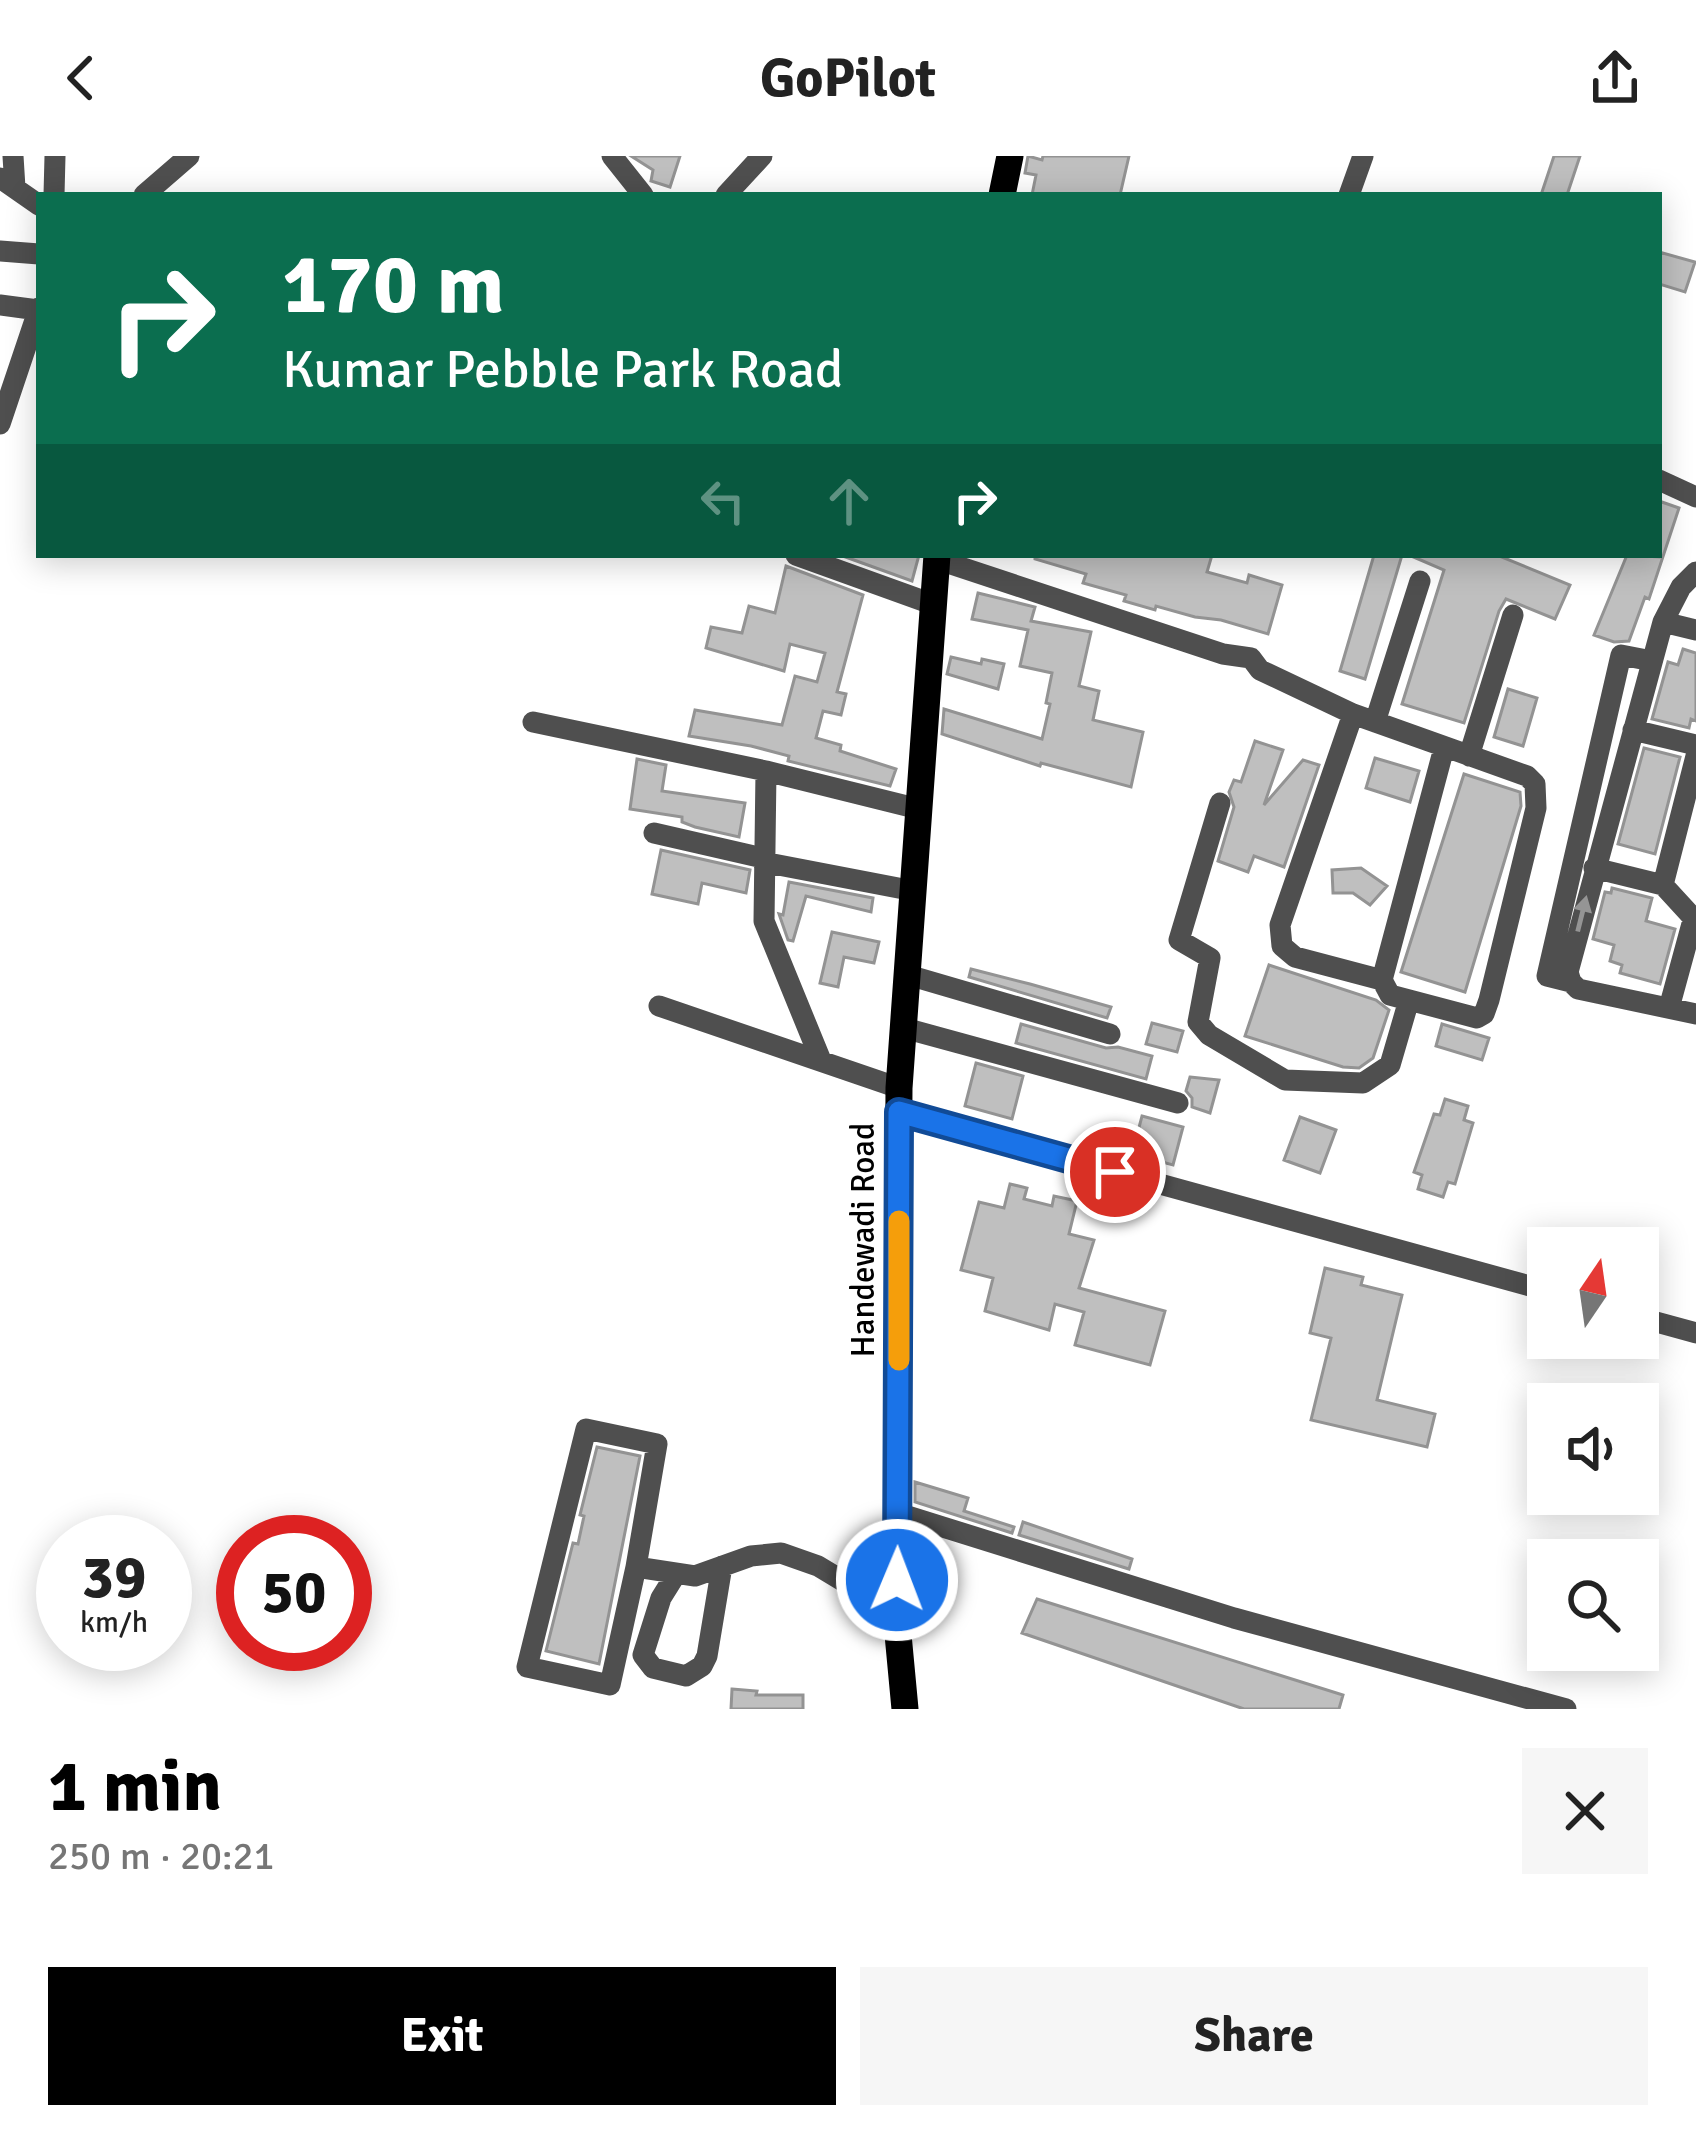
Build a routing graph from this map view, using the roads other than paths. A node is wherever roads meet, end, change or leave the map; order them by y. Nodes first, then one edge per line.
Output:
1 (13, 156) edge
2 (55, 156) edge
3 (189, 156) edge
4 (762, 156) edge
5 (1010, 156) edge
6 (1364, 156) edge
7 (621, 160) edge
8 (7, 183) edge
9 (55, 192) edge
10 (147, 192) edge
11 (641, 192) edge
12 (729, 192) edge
13 (1003, 192) edge
14 (1350, 192) edge
15 (36, 204) edge
16 (0, 250) edge
17 (36, 254) edge
18 (0, 304) edge
19 (36, 309) edge
20 (36, 316) edge
21 (5, 392) edge
22 (0, 424) edge
23 (1662, 481) edge
24 (1696, 497) edge
25 (804, 558) edge
26 (937, 558) edge
27 (940, 558) edge
28 (1696, 572) edge
29 (1420, 581) dead end
30 (932, 604) junction
31 (1513, 615) dead end
32 (1663, 622) junction
33 (1696, 630) edge
34 (1652, 661) junction
35 (1353, 714) junction
36 (533, 722) dead end
37 (1375, 722) junction
38 (1633, 730) junction
39 (1696, 745) edge
40 (1444, 748) junction
41 (1469, 756) junction
42 (1696, 756) edge
43 (766, 770) junction
44 (1220, 803) dead end
45 (919, 808) junction
46 (653, 833) dead end
47 (763, 861) junction
48 (1594, 868) junction
49 (1664, 885) junction
50 (914, 891) junction
51 (1695, 920) edge
52 (908, 975) junction
53 (1382, 980) junction
54 (1571, 982) junction
55 (1409, 1000) junction
56 (659, 1006) dead end
57 (1669, 1008) junction
58 (1696, 1014) edge
59 (904, 1028) junction
60 (1110, 1034) dead end
61 (820, 1058) junction
62 (899, 1100) junction
63 (1178, 1102) dead end
64 (1527, 1285) edge
65 (1659, 1323) edge
66 (1696, 1333) edge
67 (898, 1514) junction
68 (722, 1566) junction
69 (637, 1567) junction
70 (676, 1574) junction
71 (896, 1613) junction
72 (1539, 1706) edge
73 (905, 1709) edge
74 (1566, 1709) edge

1 - 8 street
2 - 9 street
3 - 10 street
4 - 12 street
5 - 13 main road
6 - 14 street
7 - 11 street
8 - 15 street
16 - 17 street
18 - 19 street
20 - 21 street
21 - 22 street
23 - 24 street
25 - 30 street
26 - 30 main road, Handewadi Road
27 - 35 street
28 - 32 street
29 - 37 street
30 - 45 main road, Handewadi Road
31 - 41 street
32 - 33 street
32 - 34 street
34 - 38 street
34 - 54 street
35 - 37 street
35 - 53 street
36 - 43 street
37 - 40 street
38 - 39 street
38 - 48 street
40 - 41 street
40 - 53 street
41 - 55 street
42 - 49 street
43 - 45 street
43 - 47 street
44 - 55 street
45 - 50 main road, Handewadi Road
46 - 47 street
47 - 50 street
47 - 61 street
48 - 49 street
54 -> 48 street
49 - 51 street
50 - 52 main road, Handewadi Road
51 - 57 street
52 - 59 main road, Handewadi Road
52 - 60 street
53 - 55 street
54 - 57 street
56 - 61 street
57 - 58 street
59 - 62 main road, Handewadi Road
59 - 63 street
61 - 62 street
62 - 64 street
62 - 67 main road, Handewadi Road
65 - 66 street
67 - 71 main road, Handewadi Road
67 - 72 street
68 - 70 street
68 - 70 street
68 - 71 street
69 - 69 street
69 - 70 street
71 - 73 main road, Handewadi Road
72 - 74 street

